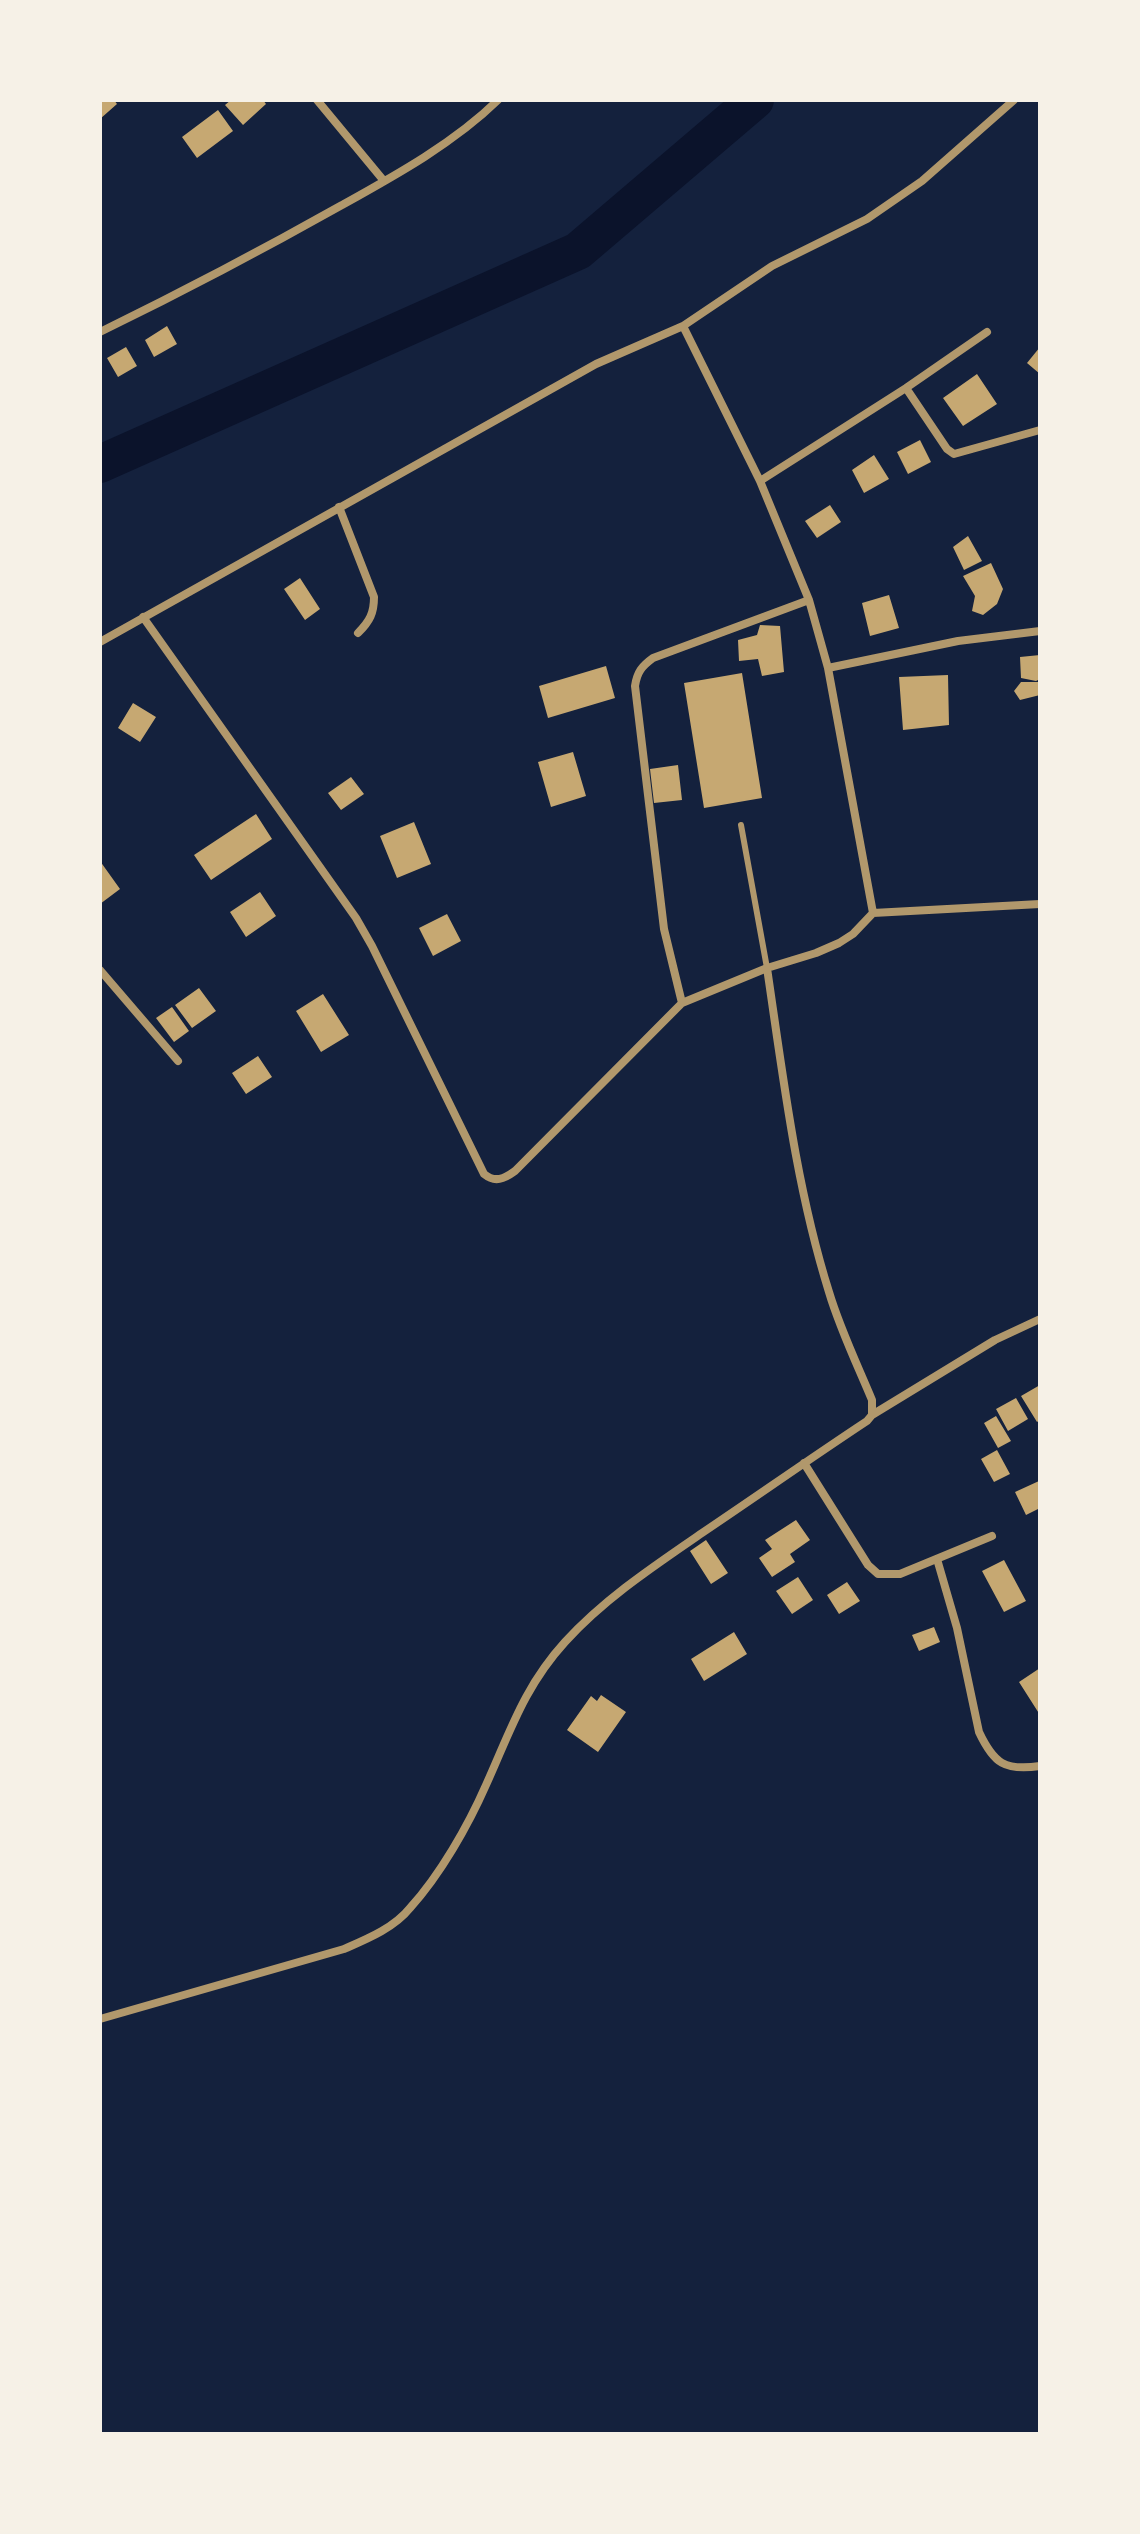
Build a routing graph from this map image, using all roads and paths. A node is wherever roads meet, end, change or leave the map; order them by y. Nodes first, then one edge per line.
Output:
1 (317, 100) edge
2 (498, 100) edge
3 (1014, 100) edge
4 (384, 181) junction
5 (683, 326) junction
6 (100, 332) edge
7 (987, 332) dead end
8 (906, 388) junction
9 (1040, 430) edge
10 (760, 481) junction
11 (339, 507) junction
12 (809, 600) junction
13 (143, 617) junction
14 (1040, 631) edge
15 (358, 633) dead end
16 (100, 642) edge
17 (828, 668) junction
18 (741, 825) dead end
19 (1040, 904) edge
20 (873, 913) junction
21 (767, 968) junction
22 (100, 970) edge
23 (682, 1003) junction
24 (178, 1061) dead end
25 (1040, 1319) edge
26 (872, 1415) junction
27 (804, 1463) junction
28 (992, 1536) dead end
29 (937, 1559) junction
30 (1040, 1766) edge
31 (100, 2019) edge

1 - 4 street
2 - 4 street
3 - 5 street
4 - 6 street
5 - 10 street
5 - 11 street
7 - 8 street
8 - 9 street
8 - 10 street
10 - 12 street
11 - 13 street
11 - 15 street
12 - 17 street
12 - 23 street
13 - 16 street
13 - 23 street
14 - 17 street
17 - 20 street
18 - 21 lane
19 - 20 street
20 - 21 street
21 - 23 street
21 - 26 street
22 - 24 street
25 - 26 street
26 - 27 street
27 - 29 street
27 - 31 street
28 - 29 street
29 - 30 street

